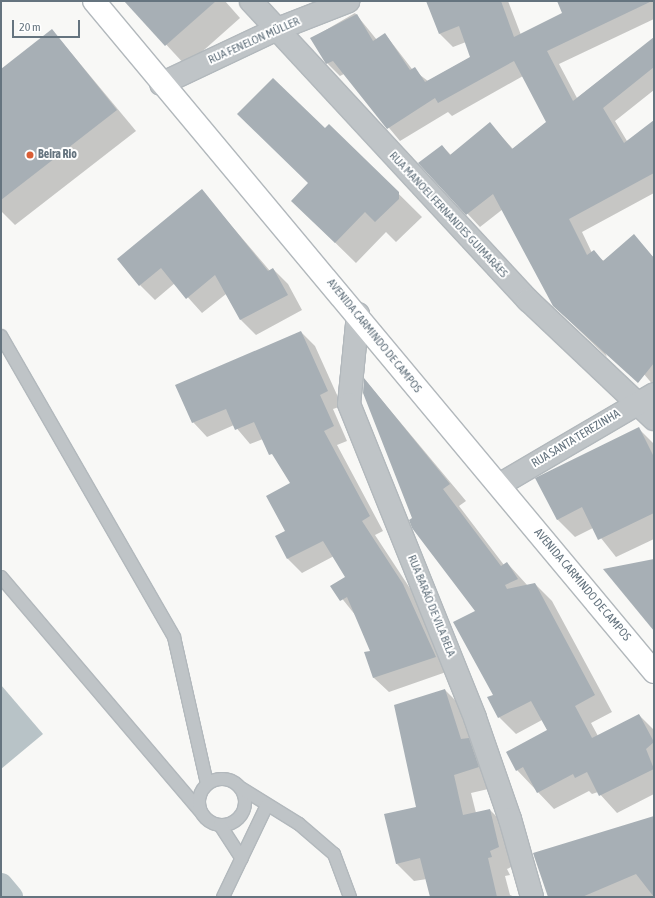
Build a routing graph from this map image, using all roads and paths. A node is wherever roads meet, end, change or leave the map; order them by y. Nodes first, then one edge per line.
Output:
1 (94, 1) edge
2 (251, 1) edge
3 (349, 1) edge
4 (274, 30) junction
5 (161, 84) junction
6 (358, 314) junction
7 (1, 336) edge
8 (654, 394) edge
9 (634, 404) junction
10 (654, 419) edge
11 (499, 485) junction
12 (1, 577) edge
13 (654, 672) edge
14 (207, 784) junction
15 (241, 788) junction
16 (267, 805) junction
17 (201, 812) junction
18 (220, 825) junction
19 (242, 859) junction
20 (223, 897) edge
21 (350, 897) edge
22 (532, 897) edge

1 - 5 main road, AVENIDA CARMINDO DE CAMPOS
2 - 4 street, RUA MANOEL FERNANDES GUIMARÃES
3 - 4 street, RUA FENELON MÜLLER
4 - 5 street, RUA FENELON MÜLLER
4 - 9 street, RUA MANOEL FERNANDES GUIMARÃES
5 - 6 main road, AVENIDA CARMINDO DE CAMPOS
6 - 11 main road, AVENIDA CARMINDO DE CAMPOS
6 - 22 street, RUA BARÃO DE VILA BELA
7 - 14 lane
8 - 9 street, RUA SANTA TEREZINHA
9 - 10 street, RUA MANOEL FERNANDES GUIMARÃES
9 - 11 street, RUA SANTA TEREZINHA
11 - 13 main road, AVENIDA CARMINDO DE CAMPOS
12 - 17 lane
14 - 15 lane
14 - 17 lane
15 - 16 lane
15 - 18 lane
16 - 19 lane
16 - 21 lane
17 - 18 lane
18 - 19 lane
19 - 20 lane

